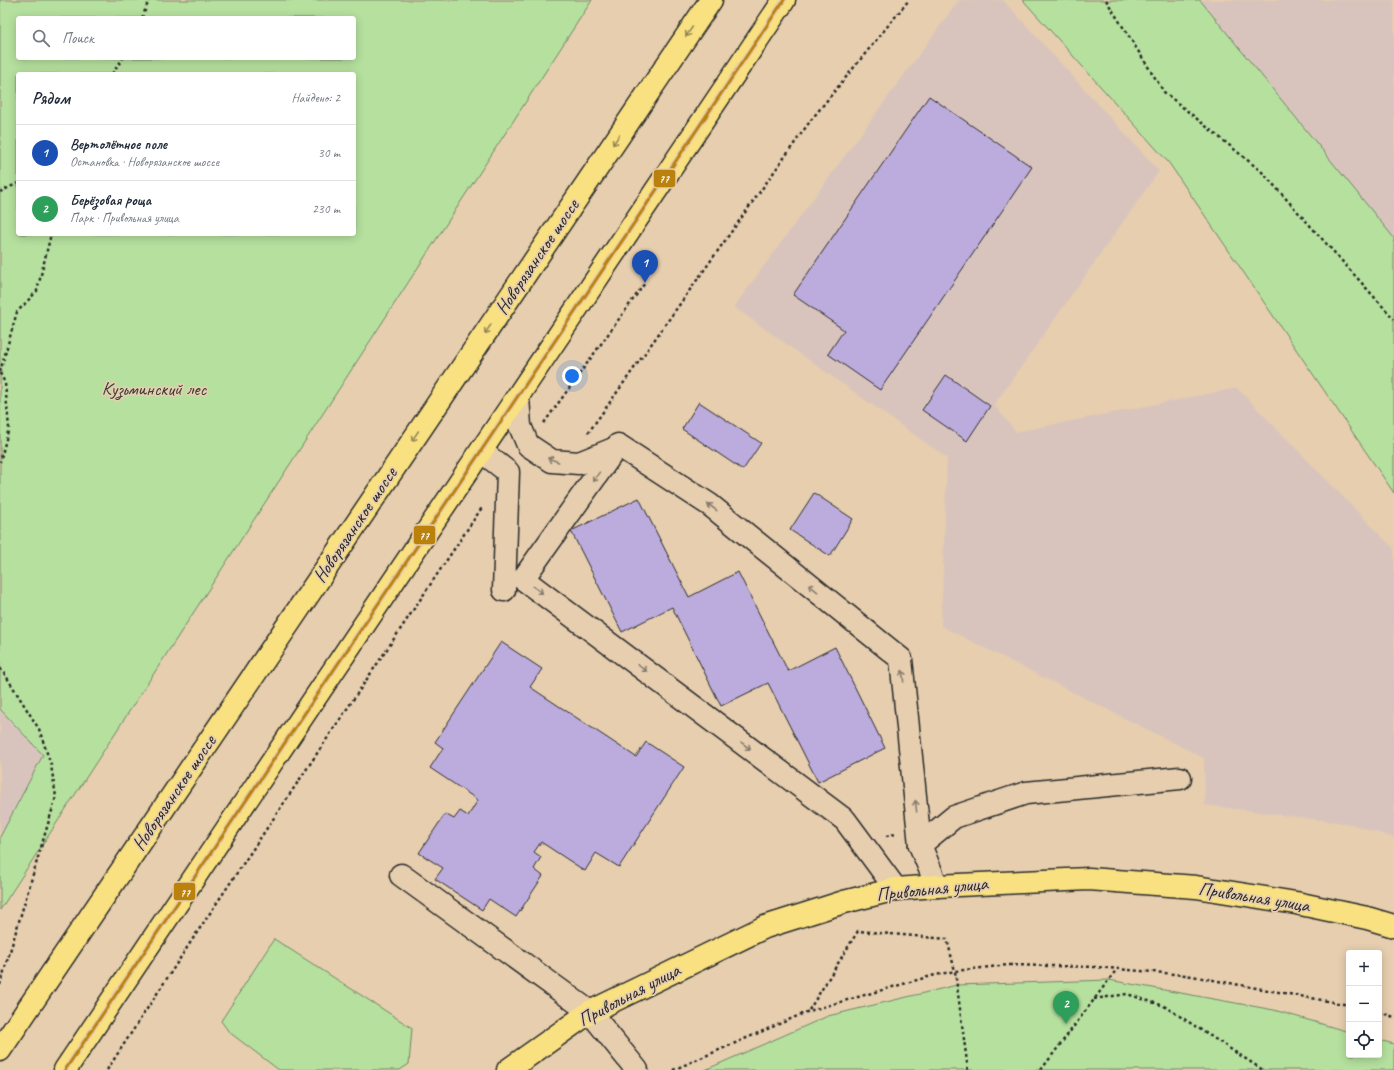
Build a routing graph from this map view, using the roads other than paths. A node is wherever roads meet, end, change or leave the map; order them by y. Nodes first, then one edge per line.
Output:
1 (711, 0) edge
2 (784, 0) edge
3 (518, 396) junction
4 (616, 448) junction
5 (481, 451) junction
6 (504, 590) dead end
7 (1180, 778) dead end
8 (920, 845) junction
9 (401, 875) dead end
10 (937, 886) junction
11 (896, 889) junction
12 (1394, 926) edge
13 (590, 1012) junction
14 (0, 1050) edge
15 (65, 1070) edge
16 (508, 1070) edge
17 (637, 1070) edge

1 -> 14 main road, Новорязанское шоссе
2 - 3 main road
4 -> 3 lane
3 - 5 main road
8 -> 4 lane
4 -> 11 lane
5 - 6 lane
5 - 15 main road
7 - 8 lane
8 - 10 lane
9 - 13 lane
10 - 11 main road, Привольная улица
10 - 12 main road, Привольная улица
11 - 13 main road, Привольная улица
13 - 16 main road, Привольная улица
13 - 17 lane

